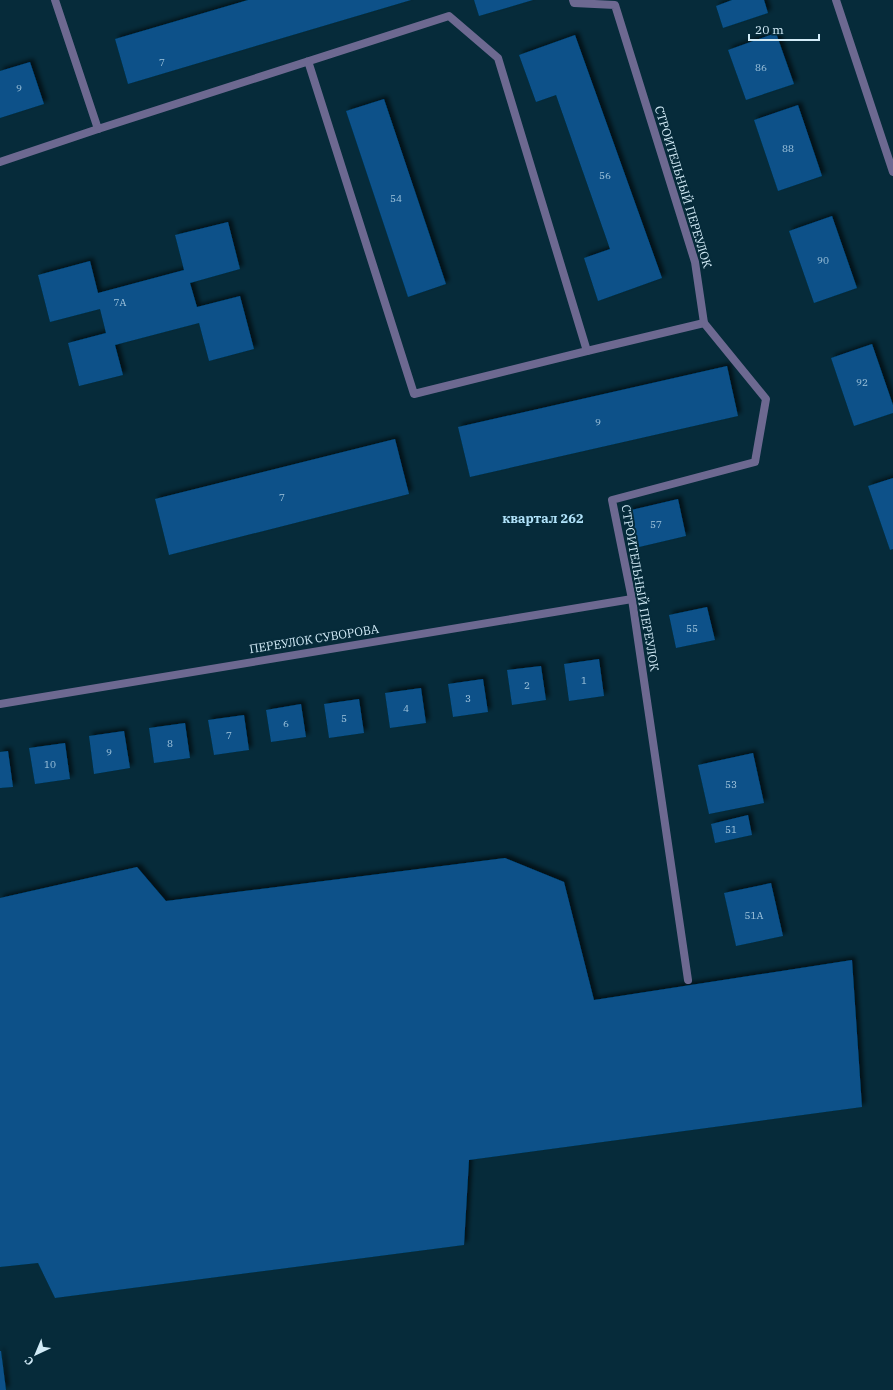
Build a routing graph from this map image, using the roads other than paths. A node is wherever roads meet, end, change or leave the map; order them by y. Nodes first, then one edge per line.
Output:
1 (55, 0) edge
2 (573, 0) edge
3 (836, 0) edge
4 (308, 61) junction
5 (98, 129) junction
6 (0, 162) edge
7 (893, 172) edge
8 (704, 323) junction
9 (587, 351) junction
10 (632, 599) junction
11 (0, 704) edge
12 (688, 980) dead end

1 - 5 street
2 - 8 street, СТРОИТЕЛЬНЫЙ ПЕРЕУЛОК
3 - 7 street
4 - 5 street
4 - 9 street
4 - 9 street
5 - 6 street
8 - 9 street
8 - 10 street, СТРОИТЕЛЬНЫЙ ПЕРЕУЛОК
10 - 11 street, ПЕРЕУЛОК СУВОРОВА
10 - 12 street, СТРОИТЕЛЬНЫЙ ПЕРЕУЛОК

